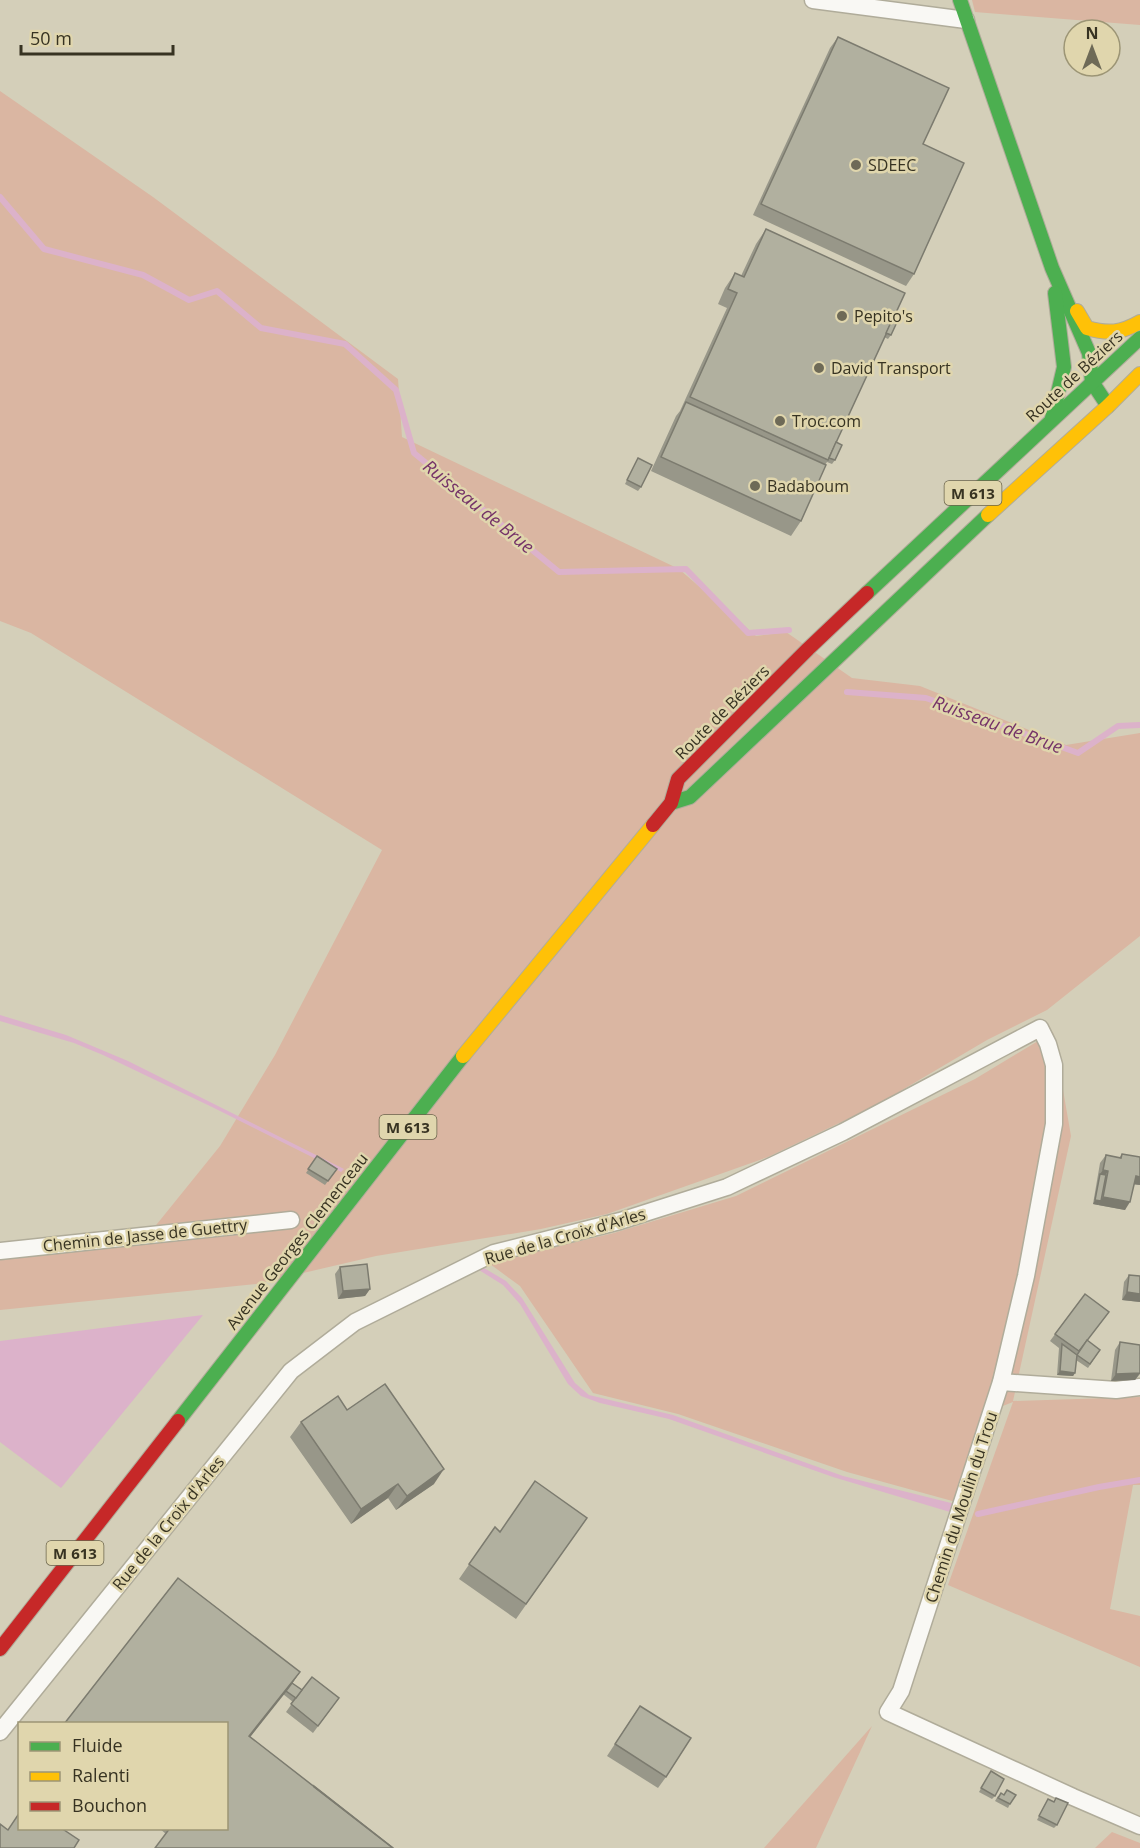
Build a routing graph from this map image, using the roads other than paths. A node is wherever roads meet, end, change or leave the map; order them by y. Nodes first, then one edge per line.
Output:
1 (813, 0) edge
2 (960, 0) edge
3 (966, 20) junction
4 (1052, 268) junction
5 (1140, 322) edge
6 (1140, 338) edge
7 (1065, 367) junction
8 (1140, 374) edge
9 (1092, 382) junction
10 (1108, 406) junction
11 (1052, 418) junction
12 (671, 803) junction
13 (1040, 1028) joint
14 (291, 1220) dead end
15 (0, 1251) edge
16 (1001, 1382) junction
17 (1140, 1387) edge
18 (151, 1456) junction
19 (8, 1617) dead end
20 (0, 1649) edge
21 (0, 1732) edge
22 (1140, 1826) edge

1 - 3 street
2 - 3 main road
3 - 4 main road
4 - 5 main road
4 - 7 main road
4 - 9 main road
6 - 9 main road, Route de Béziers / M 613
7 - 9 main road
7 - 11 main road
8 - 10 main road, M 613
9 - 10 main road
9 - 11 main road, Route de Béziers / M 613
10 - 12 main road, M 613
11 - 12 main road, Route de Béziers / M 613
12 - 18 main road, Avenue Georges Clemenceau / M 613
13 - 16 street, Chemin du Moulin du Trou
13 - 21 street, Rue de la Croix d'Arles
14 - 15 street, Chemin de Jasse de Guettry
16 - 17 street
16 - 22 street, Chemin du Moulin du Trou
18 - 19 main road, M 613
18 - 20 main road, Avenue Georges Clemenceau / M 613

